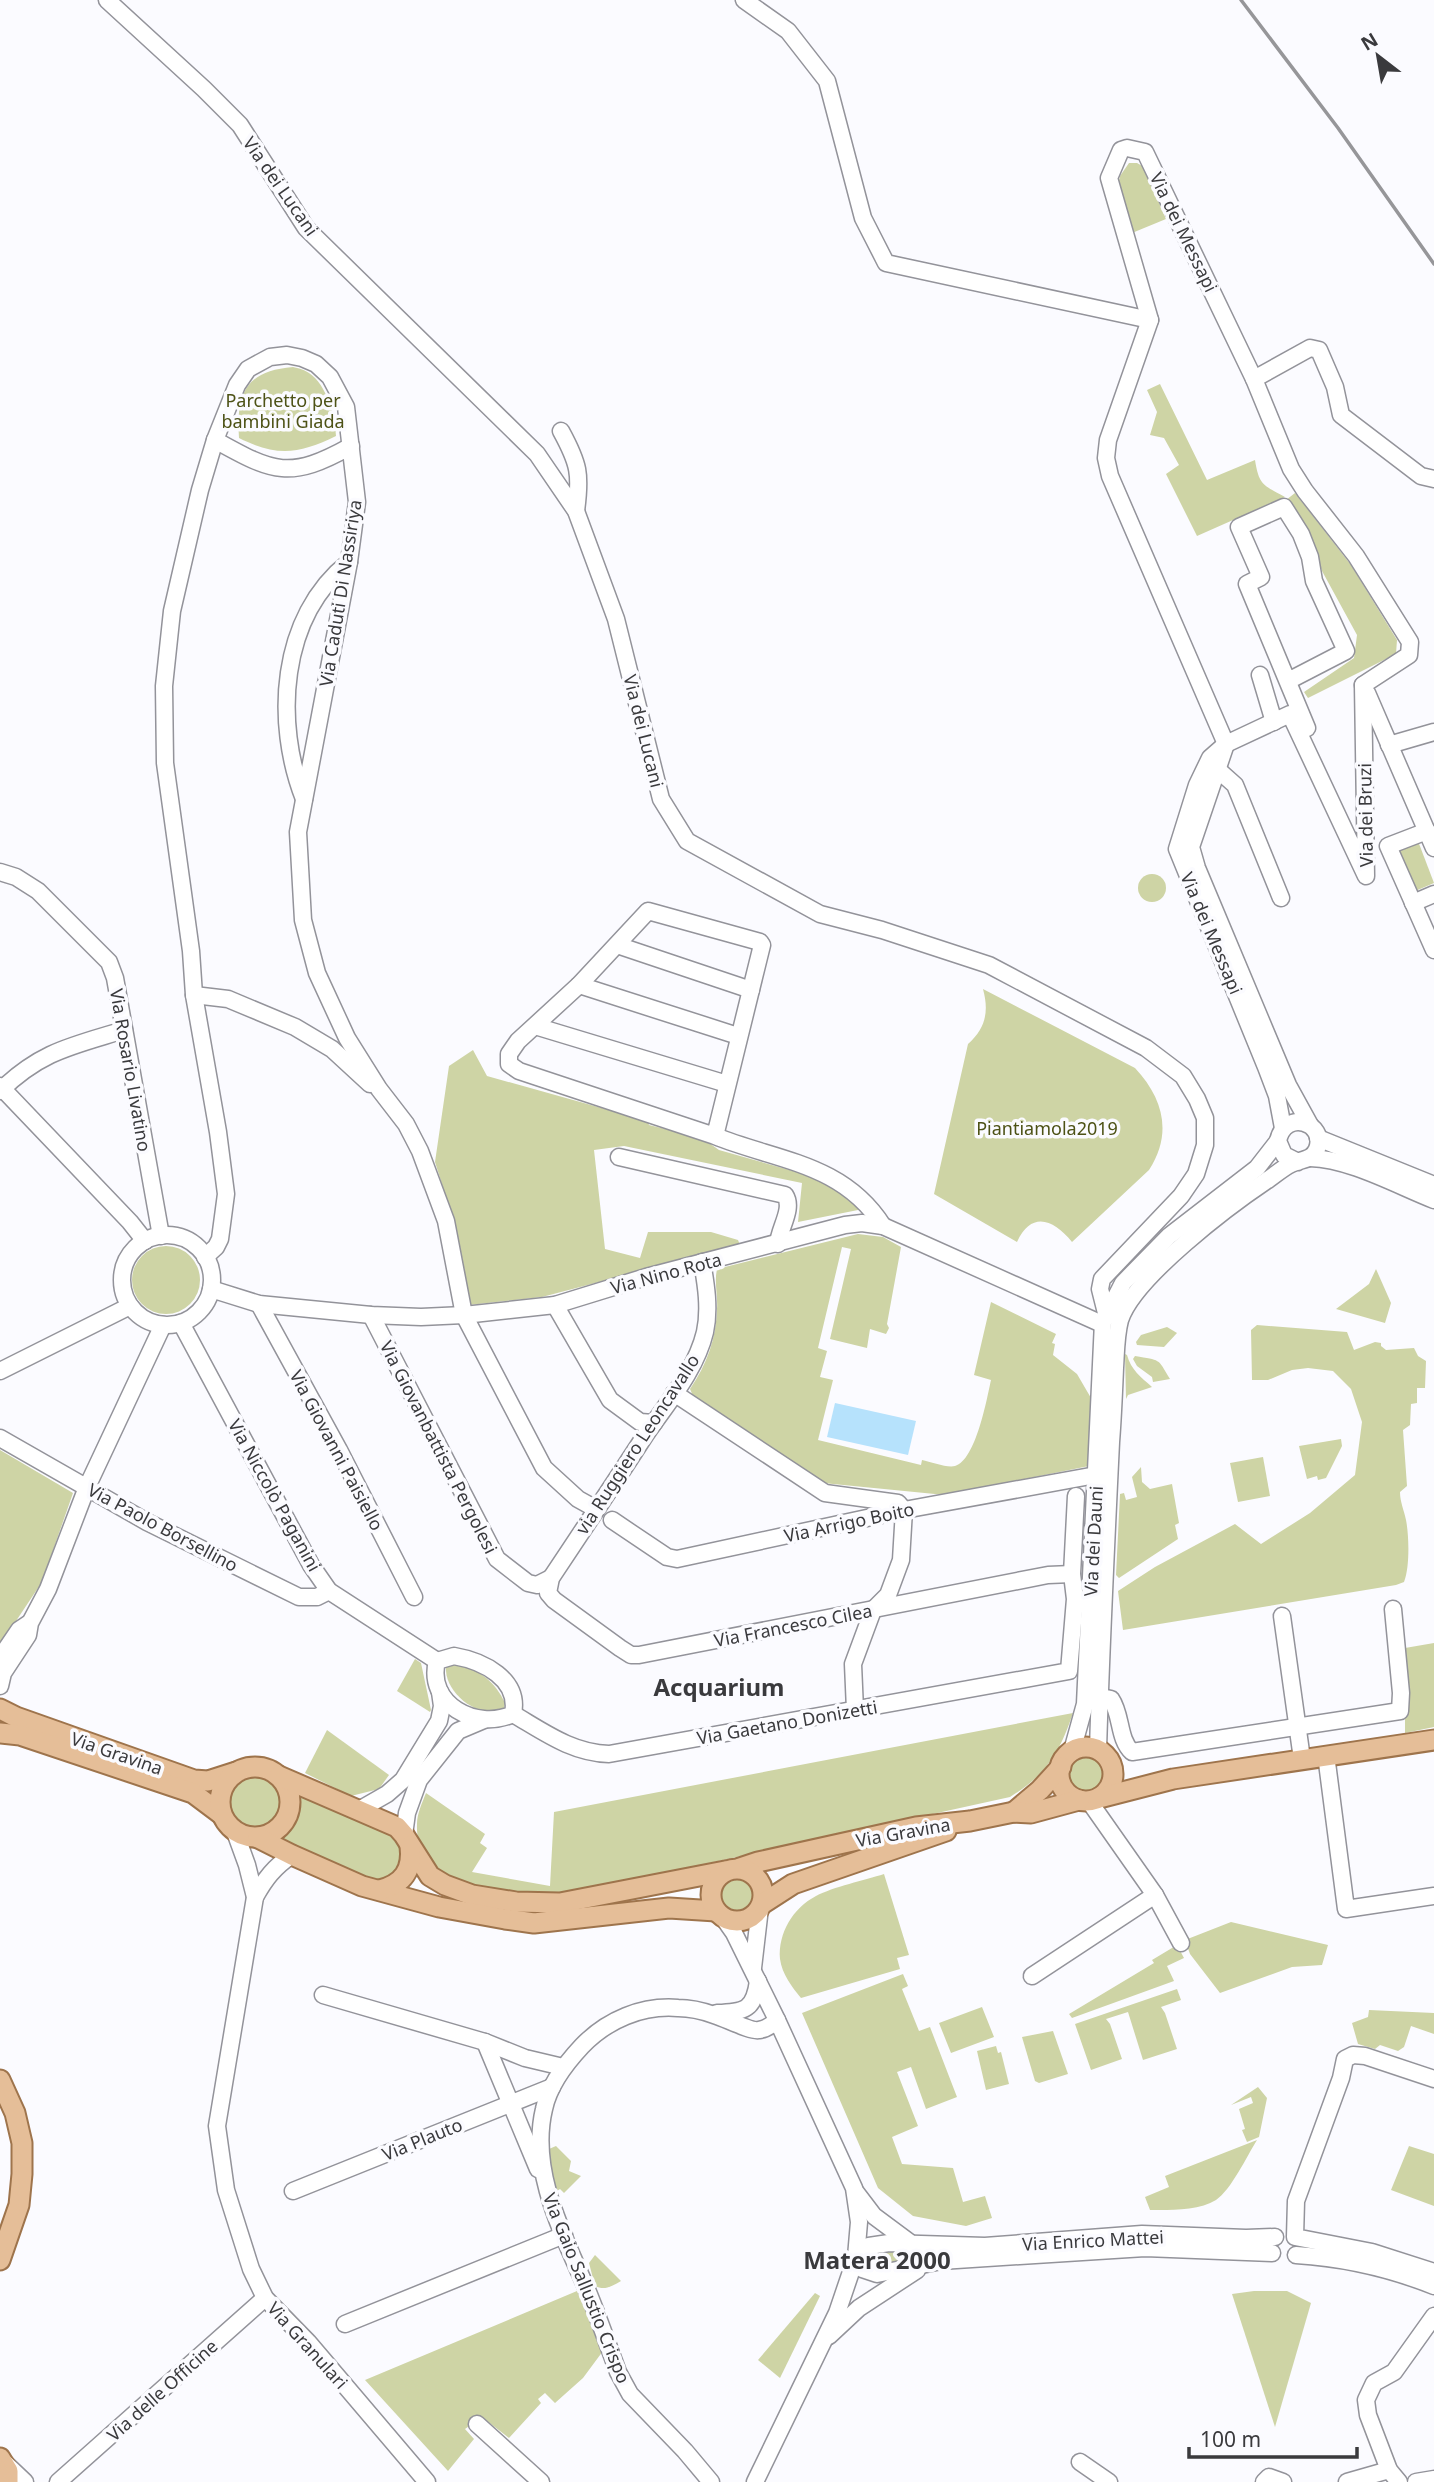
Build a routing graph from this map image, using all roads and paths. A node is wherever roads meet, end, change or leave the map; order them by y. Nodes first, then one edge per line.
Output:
1 (107, 0) edge
2 (744, 0) edge
3 (1150, 320) junction
4 (1254, 379) junction
5 (561, 431) dead end
6 (215, 440) junction
7 (351, 446) junction
8 (1434, 479) edge
9 (576, 511) junction
10 (349, 562) junction
11 (1260, 675) dead end
12 (1288, 681) junction
13 (1363, 685) junction
14 (1274, 722) junction
15 (1434, 732) edge
16 (1226, 744) junction
17 (1390, 745) junction
18 (1217, 769) junction
19 (304, 799) junction
20 (1427, 831) junction
21 (1434, 848) edge
22 (0, 872) edge
23 (1366, 876) junction
24 (1434, 894) edge
25 (1203, 898) junction
26 (1281, 898) dead end
27 (1413, 903) junction
28 (617, 945) junction
29 (1434, 950) edge
30 (579, 985) junction
31 (751, 990) junction
32 (194, 995) junction
33 (535, 1026) junction
34 (124, 1030) junction
35 (738, 1036) junction
36 (1272, 1064) junction
37 (727, 1084) junction
38 (1, 1088) edge
39 (379, 1088) junction
40 (1314, 1132) junction
41 (1281, 1135) junction
42 (715, 1136) junction
43 (619, 1157) dead end
44 (1304, 1160) junction
45 (1434, 1185) edge
46 (1247, 1186) junction
47 (1434, 1200) edge
48 (883, 1226) junction
49 (153, 1239) junction
50 (778, 1244) junction
51 (205, 1257) junction
52 (702, 1262) junction
53 (211, 1289) junction
54 (1100, 1289) junction
55 (1117, 1293) junction
56 (259, 1304) junction
57 (555, 1305) junction
58 (130, 1306) junction
59 (371, 1315) junction
60 (464, 1315) junction
61 (181, 1323) junction
62 (1110, 1324) junction
63 (163, 1325) junction
64 (0, 1371) edge
65 (674, 1393) junction
66 (654, 1423) junction
67 (0, 1438) edge
68 (1100, 1486) junction
69 (87, 1487) junction
70 (1076, 1496) dead end
71 (596, 1509) junction
72 (904, 1510) junction
73 (612, 1520) dead end
74 (1072, 1574) junction
75 (551, 1578) junction
76 (329, 1591) junction
77 (414, 1597) dead end
78 (1393, 1609) dead end
79 (873, 1610) junction
80 (1282, 1616) dead end
81 (30, 1623) junction
82 (0, 1658) edge
83 (437, 1661) junction
84 (0, 1686) edge
85 (440, 1689) junction
86 (1101, 1698) junction
87 (0, 1708) edge
88 (855, 1710) junction
89 (513, 1714) junction
90 (0, 1716) edge
91 (484, 1720) junction
92 (1297, 1725) junction
93 (0, 1733) edge
94 (1434, 1740) edge
95 (1326, 1755) junction
96 (1105, 1757) junction
97 (1067, 1759) junction
98 (1302, 1759) junction
99 (236, 1772) junction
100 (279, 1776) junction
101 (1170, 1780) junction
102 (1089, 1799) junction
103 (359, 1810) junction
104 (1014, 1812) junction
105 (221, 1814) junction
106 (970, 1821) junction
107 (234, 1832) junction
108 (258, 1838) junction
109 (407, 1840) junction
110 (292, 1855) junction
111 (732, 1870) junction
112 (380, 1891) junction
113 (1154, 1895) junction
114 (1434, 1896) edge
115 (255, 1897) junction
116 (761, 1906) junction
117 (719, 1914) junction
118 (1181, 1943) dead end
119 (756, 1976) junction
120 (1032, 1976) dead end
121 (323, 1995) dead end
122 (745, 2009) junction
123 (711, 2014) junction
124 (777, 2020) junction
125 (751, 2029) junction
126 (485, 2042) junction
127 (794, 2057) junction
128 (564, 2067) junction
129 (1434, 2078) edge
130 (0, 2080) edge
131 (552, 2087) junction
132 (510, 2103) junction
133 (853, 2188) junction
134 (547, 2189) junction
135 (293, 2191) dead end
136 (564, 2235) junction
137 (1295, 2237) junction
138 (911, 2244) junction
139 (1273, 2245) junction
140 (1296, 2255) junction
141 (856, 2257) junction
142 (0, 2260) edge
143 (921, 2267) junction
144 (1434, 2272) edge
145 (1434, 2286) edge
146 (265, 2298) junction
147 (1434, 2316) edge
148 (345, 2324) dead end
149 (822, 2342) junction
150 (477, 2424) dead end
151 (1080, 2462) dead end
152 (1394, 2476) edge
153 (1434, 2479) edge
154 (58, 2480) edge
155 (427, 2482) edge
156 (541, 2482) edge
157 (712, 2482) edge
158 (755, 2482) edge
159 (1109, 2482) edge
160 (1264, 2482) edge
161 (1283, 2482) edge
162 (1347, 2482) edge
163 (1416, 2482) edge

1 - 9 street, Via dei Lucani
2 - 3 street
3 - 4 street, Via dei Messapi
3 - 16 street
4 - 8 street
4 - 13 street, Via dei Messapi
5 - 9 street
6 - 7 street
6 - 7 street, Via Caduti Di Nassiriya
6 - 32 street, Via Caduti Di Nassiriya
7 - 10 street, Via Caduti Di Nassiriya
9 - 54 street, Via dei Lucani
10 - 19 street, Via Caduti Di Nassiriya
10 - 19 street
11 - 14 street
12 - 12 street
12 - 23 street
13 - 17 street, Via dei Bruzi
13 - 23 street, Via dei Bruzi
14 - 16 street
14 - 23 street, Via dei Bruzi
15 - 17 street
16 - 18 street, Via dei Messapi
16 - 25 street, Via dei Messapi
17 - 20 street, Via dei Bruzi
18 - 25 street, Via dei Messapi
18 - 26 street
19 - 39 street, Via Caduti Di Nassiriya
20 - 21 street, Via dei Bruzi
20 - 27 street
22 - 34 street, Via Rosario Livatino
24 - 27 street
25 - 36 street, Via dei Messapi
27 - 29 street
28 - 30 street
28 - 31 street
28 - 31 street
30 - 33 street
30 - 35 street
31 - 35 street
32 - 39 street
32 - 51 street, Via Caduti Di Nassiriya
33 - 37 street
33 - 42 street
34 - 38 street
34 - 49 street, Via Rosario Livatino
35 - 37 street
36 - 40 street, Via dei Messapi
36 - 41 street, Via dei Messapi
37 - 42 street
38 - 49 street
39 - 60 street, Via Caduti Di Nassiriya
40 - 41 street
40 - 44 street
40 - 45 street
41 - 44 street
41 - 46 street, Via dei Dauni
42 - 48 street
43 - 50 street
44 - 46 street, Via dei Dauni
44 - 47 street
46 - 55 street, Via dei Dauni
46 - 62 street, Via dei Dauni
48 - 50 street, Via Nino Rota
48 - 62 street, Via Nino Rota
49 - 51 street
49 - 58 street
50 - 52 street, Via Nino Rota
51 - 53 street
52 - 57 street, Via Nino Rota
52 - 65 street, via Ruggiero Leoncavallo
53 - 56 street, Via Nino Rota
53 - 61 street
54 - 55 street
54 - 62 street
55 - 62 street, Via dei Dauni
56 - 59 street, Via Nino Rota
56 - 77 street, Via Giovanni Paisiello
57 - 60 street, Via Nino Rota
57 - 66 street
58 - 63 street
58 - 64 street
59 - 60 street, Via Nino Rota
59 - 75 street, Via Giovanbattista Pergolesi
60 - 71 street, Via Caduti Di Nassiriya
61 - 63 street
61 - 76 street, Via Niccolò Paganini
62 - 68 street, Via dei Dauni
63 - 69 street
65 - 66 street, via Ruggiero Leoncavallo
65 - 72 street
66 - 71 street, via Ruggiero Leoncavallo
67 - 69 street, Via Paolo Borsellino
68 - 72 street, Via Arrigo Boito
68 - 86 street, Via dei Dauni
68 - 97 street, Via dei Dauni
69 - 76 street, Via Paolo Borsellino
69 - 81 street
70 - 74 street
71 - 75 street, via Ruggiero Leoncavallo
72 - 73 street, Via Arrigo Boito
72 - 79 street
74 - 79 street, Via Francesco Cilea
74 - 88 street, Via Gaetano Donizetti
75 - 79 street, Via Francesco Cilea
76 - 83 street, Via Niccolò Paganini
78 - 92 street
79 - 88 street
80 - 92 street
81 - 82 street
81 - 84 street
83 - 85 street
83 - 89 street
85 - 91 street
85 - 103 street
86 - 92 street
86 - 96 street, Via dei Dauni
87 - 90 main road
87 - 99 main road, Via Gravina
88 - 89 street, Via Gaetano Donizetti
89 - 91 street
91 - 109 street
92 - 98 street
93 - 105 main road, Via Gravina
94 - 95 main road
95 - 98 main road
95 - 114 street
96 - 97 main road
96 - 101 main road
96 - 102 main road
97 - 102 main road
97 - 104 main road
98 - 101 main road
99 - 100 main road
99 - 105 main road
100 - 103 main road, Via Gravina
100 - 108 main road
101 - 102 main road
102 - 104 main road
102 - 113 street
103 - 109 main road, Via Gravina
104 - 106 main road
105 - 107 main road
106 - 111 main road, Via Gravina
106 - 116 main road, Via Gravina
107 - 108 main road
107 - 115 street
108 - 110 main road
109 - 111 main road, Via Gravina
109 - 112 main road
110 - 112 main road
110 - 115 street
111 - 116 main road
111 - 117 main road
112 - 117 main road
113 - 118 street
113 - 120 street
115 - 146 street, Via Granulari
116 - 117 main road
116 - 119 street
117 - 119 street
119 - 122 street
119 - 124 street
121 - 126 street
122 - 123 street, Via Gaio Sallustio Crispo
122 - 125 street
123 - 125 street, Via Gaio Sallustio Crispo
123 - 128 street, Via Gaio Sallustio Crispo
124 - 125 street
124 - 127 street
125 - 127 street, Via Gaio Sallustio Crispo
126 - 128 street
126 - 132 street
127 - 133 street
128 - 131 street, Via Gaio Sallustio Crispo
129 - 137 street
130 - 142 main road
131 - 132 street, Via Plauto
131 - 134 street, Via Gaio Sallustio Crispo
132 - 134 street
132 - 135 street, Via Plauto
133 - 138 street
133 - 141 street
134 - 136 street, Via Gaio Sallustio Crispo
136 - 148 street
136 - 157 street, Via Gaio Sallustio Crispo
137 - 139 street
137 - 140 street
137 - 144 street
138 - 139 street, Via Enrico Mattei
138 - 141 street, Via Enrico Mattei
139 - 140 street
139 - 143 street, Via Enrico Mattei
140 - 145 street
141 - 143 street, Via Enrico Mattei
141 - 149 street
143 - 149 street, Via Enrico Mattei
146 - 154 street, Via delle Officine
146 - 155 street, Via Granulari
147 - 152 street
149 - 158 street
150 - 156 street
151 - 159 street
152 - 162 street
153 - 163 street
160 - 161 street

